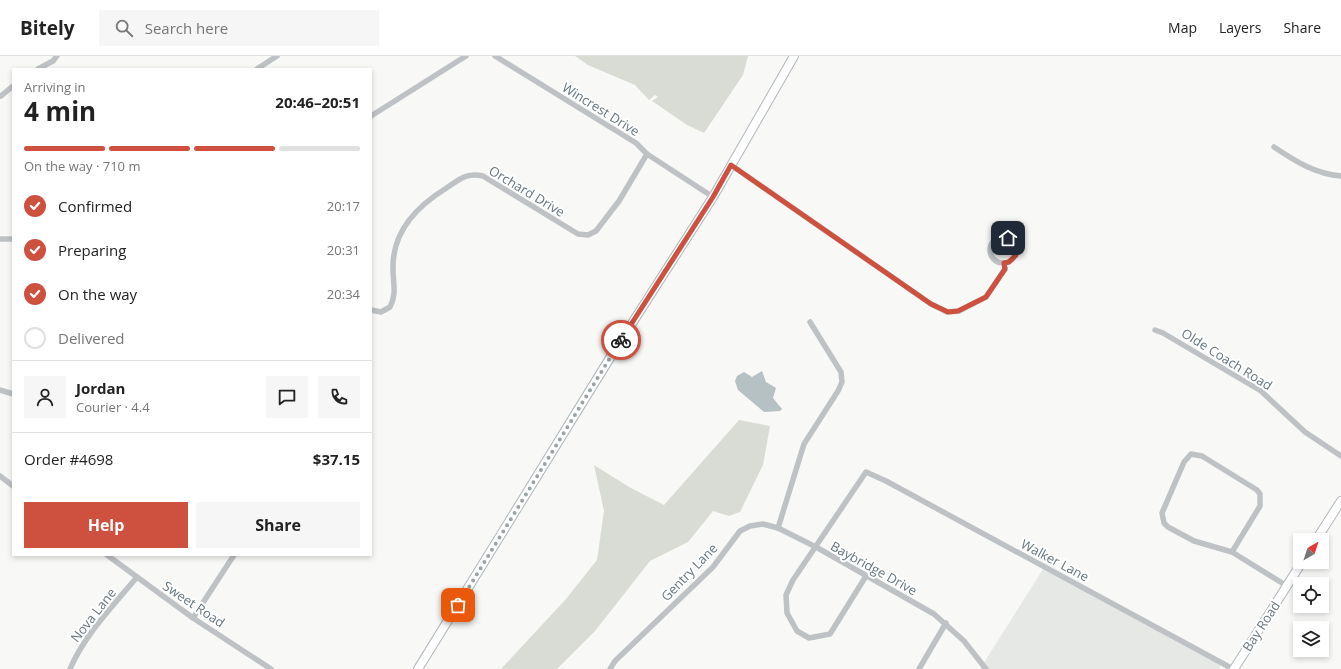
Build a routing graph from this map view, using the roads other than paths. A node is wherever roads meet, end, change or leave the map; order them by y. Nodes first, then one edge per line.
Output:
1 (57, 56) edge
2 (278, 56) edge
3 (466, 56) edge
4 (495, 56) edge
5 (794, 56) edge
6 (40, 68) edge
7 (259, 68) edge
8 (12, 87) edge
9 (1, 96) dead end
10 (372, 115) edge
11 (1274, 147) dead end
12 (647, 154) junction
13 (731, 165) junction
14 (1341, 176) edge
15 (713, 197) junction
16 (0, 239) edge
17 (12, 239) edge
18 (1004, 263) junction
19 (372, 310) edge
20 (810, 322) dead end
21 (1155, 330) dead end
22 (0, 390) edge
23 (12, 394) edge
24 (1341, 456) edge
25 (866, 472) joint
26 (0, 476) edge
27 (12, 485) edge
28 (1341, 500) edge
29 (778, 528) junction
30 (1320, 533) edge
31 (816, 547) junction
32 (1232, 552) junction
33 (108, 556) edge
34 (233, 556) edge
35 (1298, 569) edge
36 (866, 576) junction
37 (136, 577) junction
38 (1287, 586) junction
39 (193, 618) junction
40 (946, 624) junction
41 (70, 669) edge
42 (271, 669) edge
43 (418, 669) edge
44 (610, 669) edge
45 (919, 669) edge
46 (986, 669) edge
47 (1233, 669) edge

1 - 6 street
2 - 7 street
3 - 10 street
4 - 12 street, Wincrest Drive
5 - 13 street
8 - 9 street
11 - 14 street
12 - 15 street, Wincrest Drive
12 - 19 street, Orchard Drive
13 - 15 street
13 - 18 street
15 - 43 street
16 - 17 street
18 - 18 street
20 - 29 street
21 - 24 street, Olde Coach Road
22 - 23 street
25 - 31 street, Baybridge Drive
25 - 47 street, Walker Lane
26 - 27 street
28 - 30 street
29 - 31 street, Gentry Lane
29 - 44 street, Gentry Lane
31 - 36 street, Baybridge Drive
31 - 36 street
32 - 32 street
32 - 38 street
33 - 37 street, Sweet Road
34 - 39 street
35 - 38 street, Bay Road
36 - 40 street, Baybridge Drive
37 - 39 street, Sweet Road
37 - 41 street, Nova Lane
38 - 47 street, Bay Road
39 - 42 street, Sweet Road
40 - 45 street
40 - 46 street, Baybridge Drive

